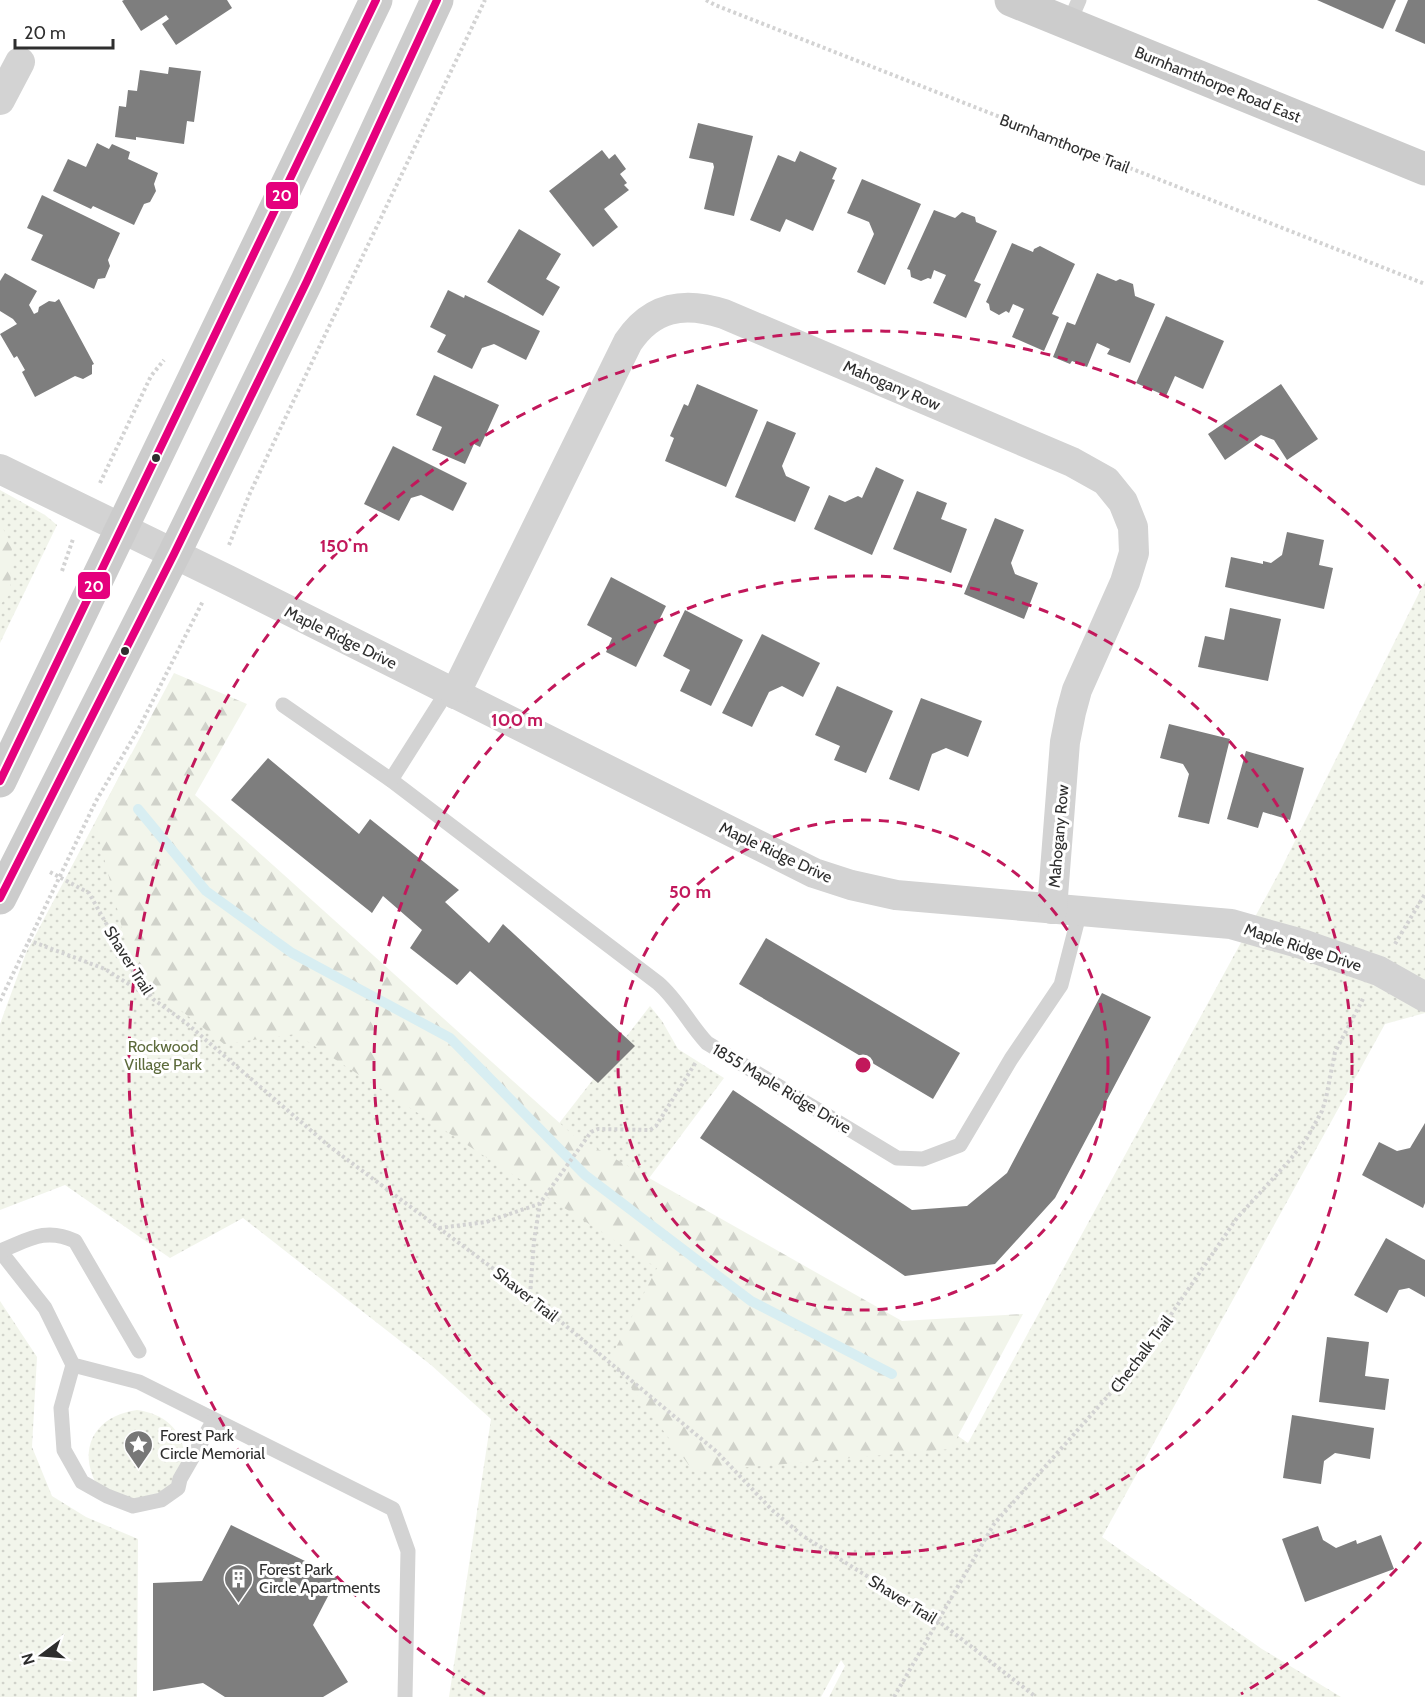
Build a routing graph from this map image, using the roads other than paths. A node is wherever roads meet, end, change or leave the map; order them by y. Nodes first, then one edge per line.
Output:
1 (376, 0) edge
2 (437, 0) edge
3 (1011, 0) edge
4 (1074, 11) edge
5 (20, 62) dead end
6 (0, 100) edge
7 (1425, 169) edge
8 (0, 469) edge
9 (123, 529) junction
10 (174, 554) junction
11 (452, 692) junction
12 (283, 705) dead end
13 (391, 780) junction
14 (0, 781) edge
15 (0, 898) edge
16 (1066, 910) junction
17 (1425, 997) edge
18 (0, 1251) edge
19 (139, 1351) dead end
20 (73, 1365) junction
21 (214, 1420) junction
22 (405, 1697) edge

1 - 9 street
2 - 10 street
3 - 4 street, Burnhamthorpe Road East
4 - 7 street, Burnhamthorpe Road East
5 - 6 street
8 - 9 street, Maple Ridge Drive
9 - 10 street, Maple Ridge Drive
9 - 14 street
10 - 11 street, Maple Ridge Drive
10 - 15 street
11 - 13 lane
11 - 16 street, Maple Ridge Drive
11 - 16 street, Mahogany Row
12 - 13 lane, 1855 Maple Ridge Drive
13 - 16 lane, 1855 Maple Ridge Drive
16 - 17 street, Maple Ridge Drive
18 - 19 lane
18 - 20 lane
20 - 21 lane
20 - 21 lane
21 - 22 lane

